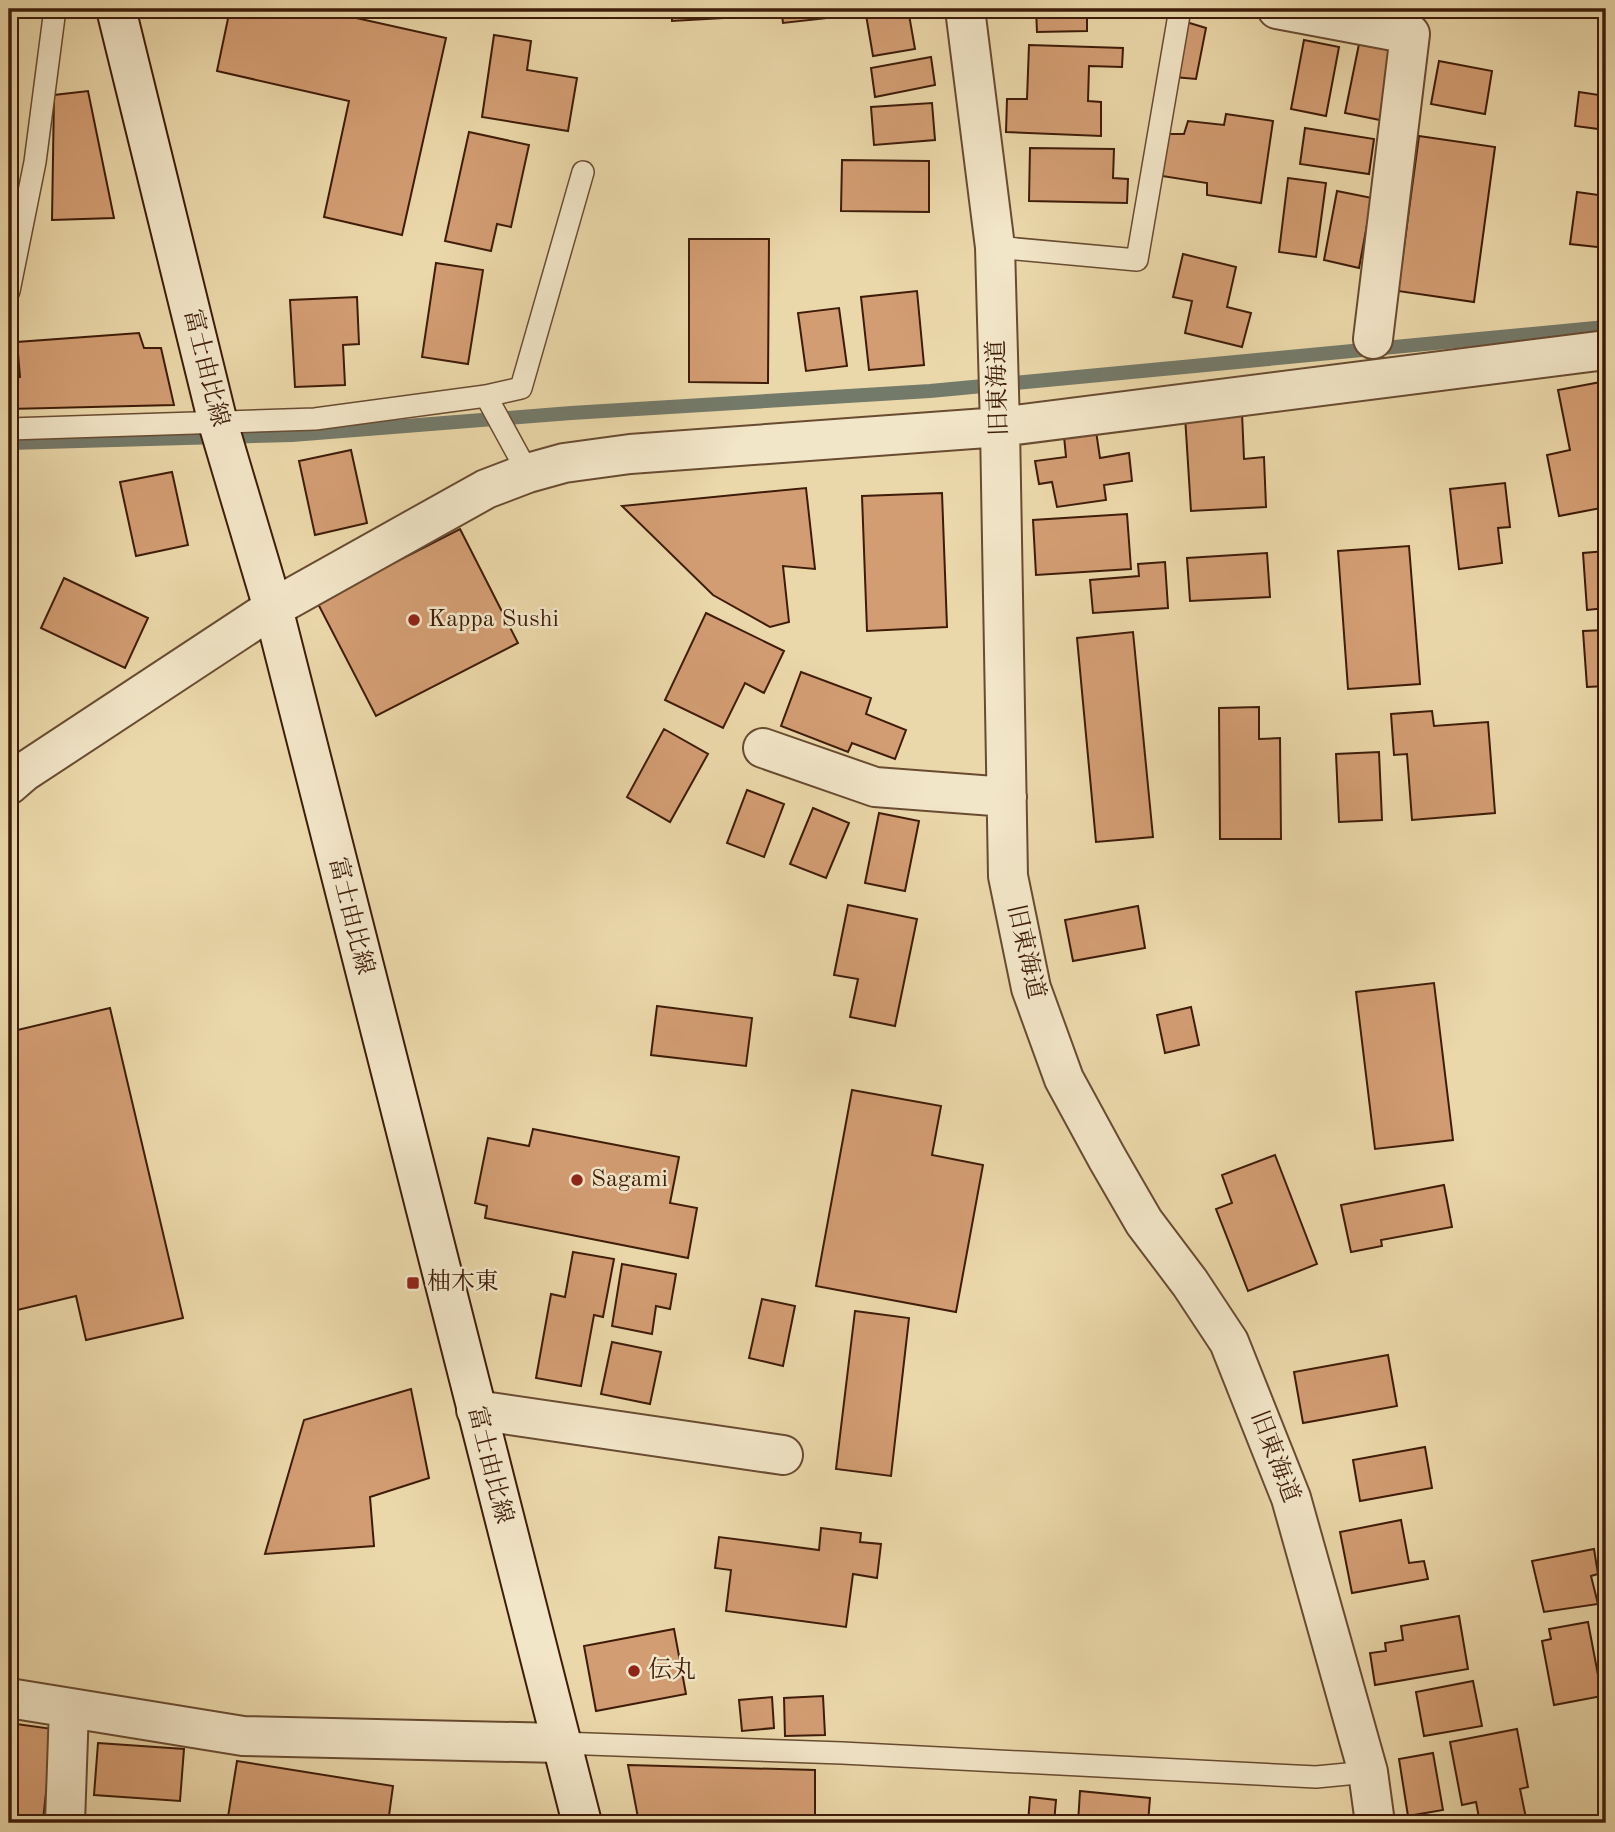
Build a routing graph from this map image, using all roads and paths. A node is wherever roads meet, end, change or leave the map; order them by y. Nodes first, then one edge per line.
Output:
1 (55, 9) edge
2 (116, 9) edge
3 (965, 9) edge
4 (1180, 9) edge
5 (1277, 9) edge
6 (583, 172) dead end
7 (995, 247) junction
8 (9, 290) edge
9 (1373, 339) joint
10 (1606, 350) edge
11 (1369, 380) junction
12 (486, 396) junction
13 (1000, 419) junction
14 (218, 423) junction
15 (9, 429) edge
16 (522, 462) junction
17 (273, 608) junction
18 (763, 748) dead end
19 (9, 785) edge
20 (1007, 797) junction
21 (476, 1410) junction
22 (783, 1455) dead end
23 (9, 1699) edge
24 (69, 1708) junction
25 (560, 1744) junction
26 (1368, 1772) junction
27 (65, 1823) edge
28 (582, 1823) edge
29 (1375, 1823) edge

1 - 8 lane
2 - 14 street, 富士由比線
3 - 7 street, 旧東海道
4 - 7 lane
5 - 9 street
6 - 12 lane
7 - 13 street, 旧東海道
9 - 11 lane
10 - 11 street
11 - 13 street
12 - 14 lane
12 - 16 lane
13 - 16 street
13 - 20 street, 旧東海道
14 - 15 lane
14 - 17 street, 富士由比線
16 - 17 street
17 - 19 street
17 - 21 street, 富士由比線
18 - 20 street
20 - 26 street, 旧東海道
21 - 22 street
21 - 25 street, 富士由比線
23 - 24 street
24 - 25 street
24 - 27 street
25 - 26 lane
25 - 28 street, 富士由比線
26 - 29 street, 旧東海道

